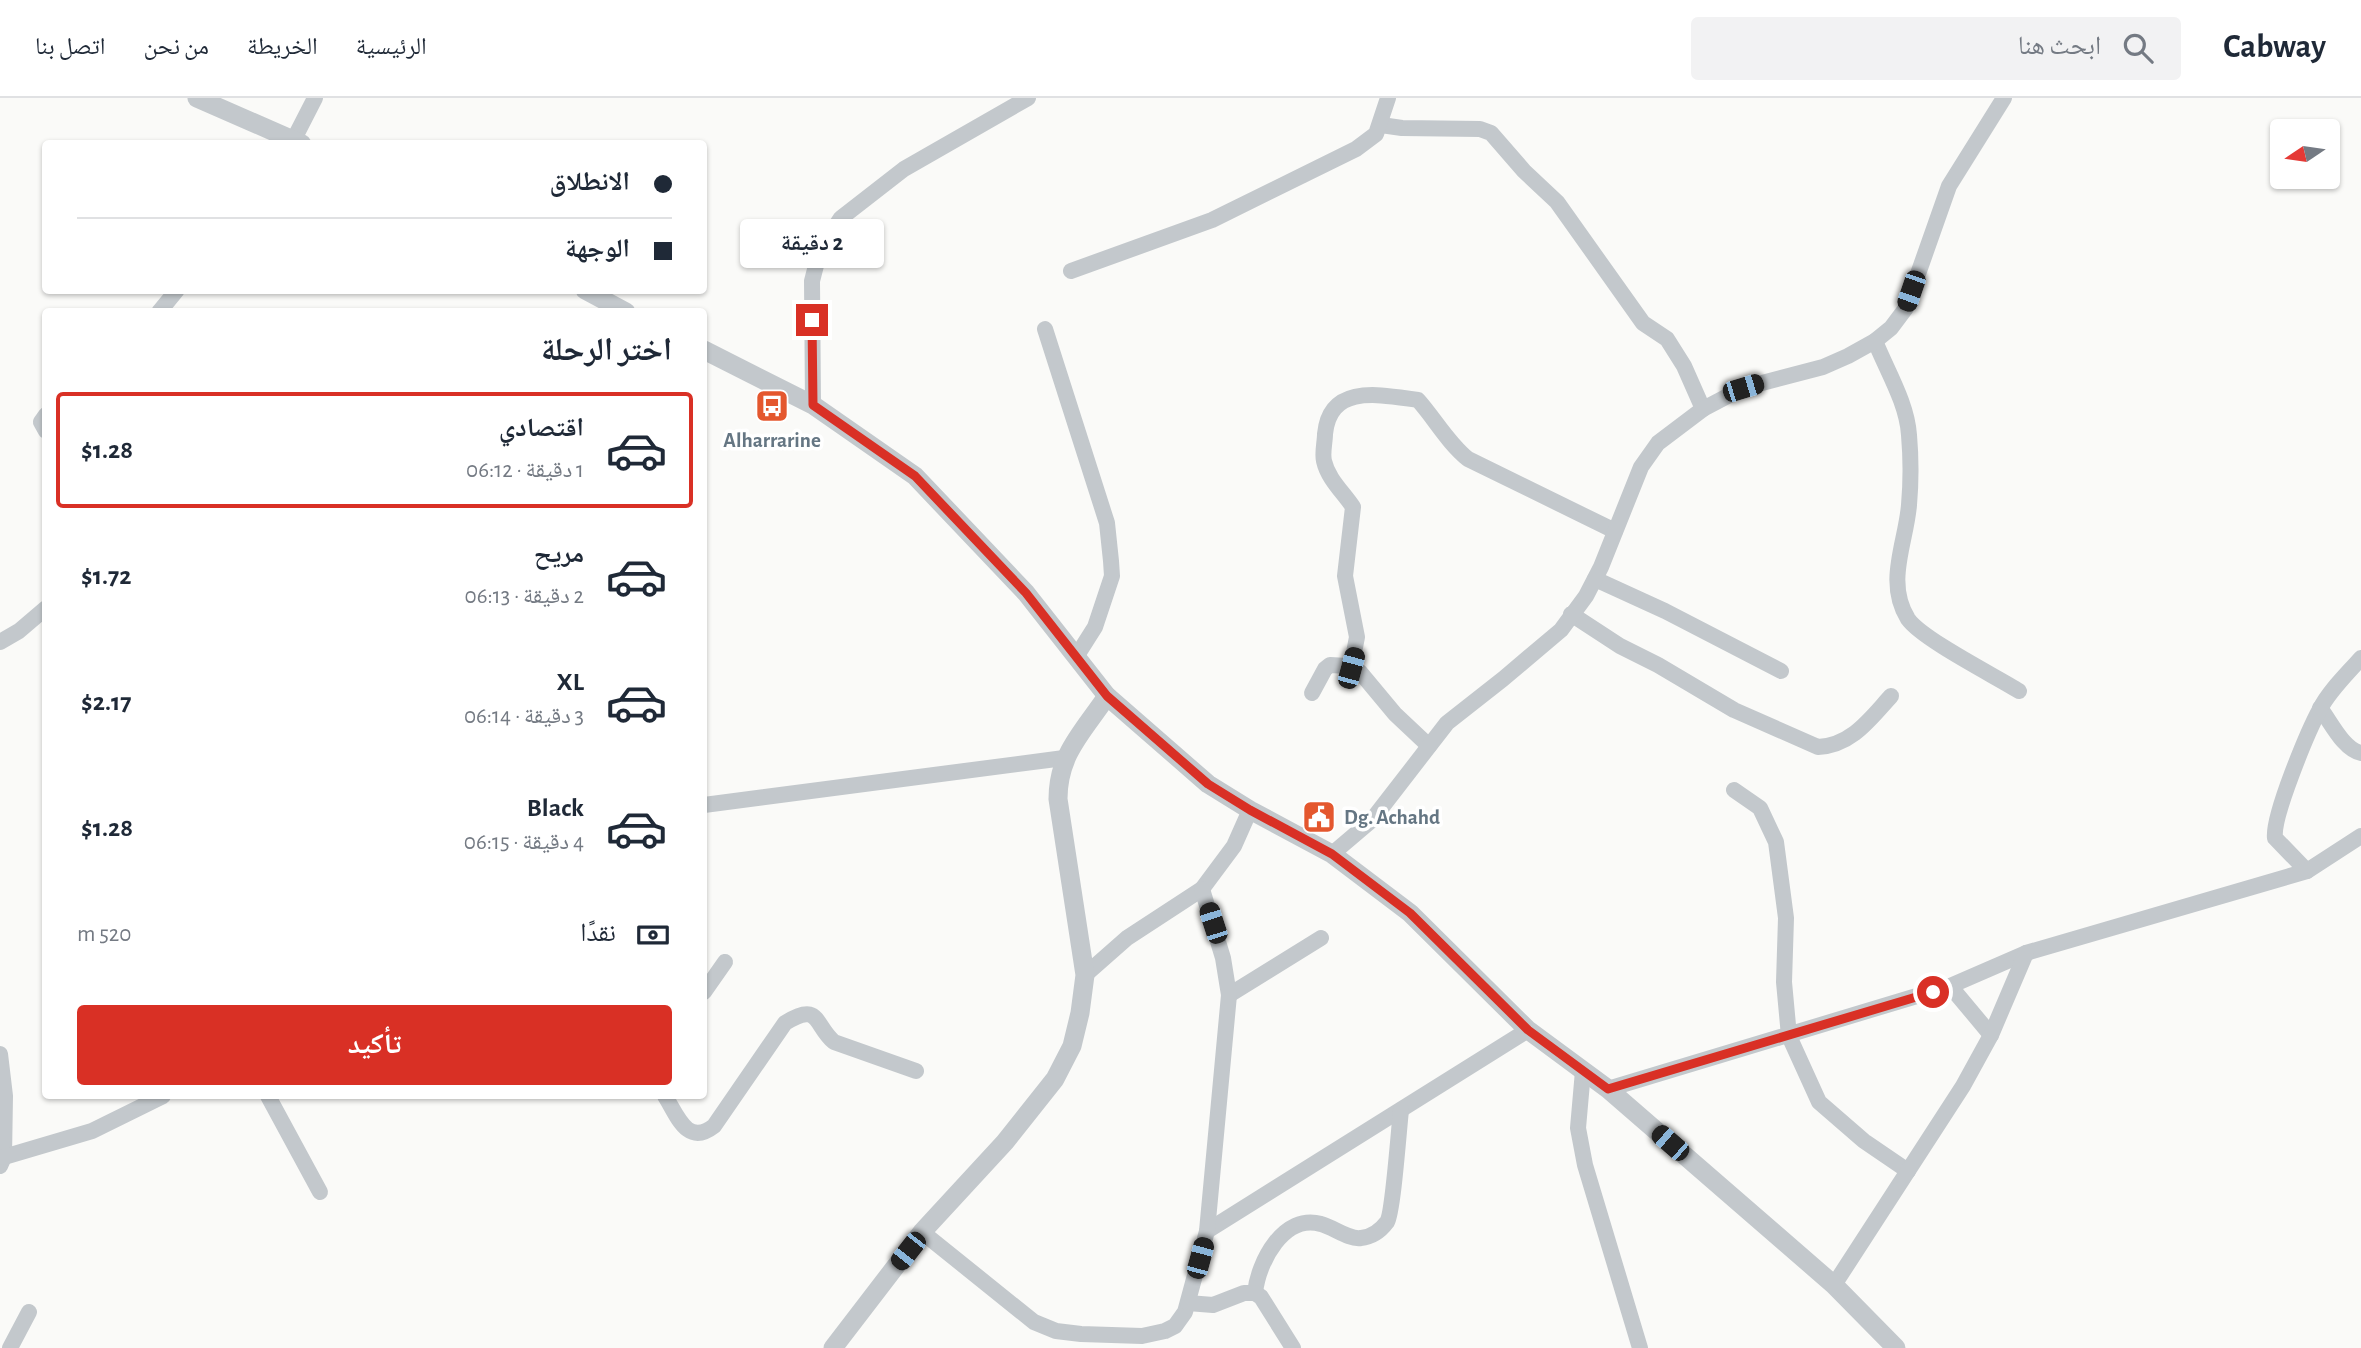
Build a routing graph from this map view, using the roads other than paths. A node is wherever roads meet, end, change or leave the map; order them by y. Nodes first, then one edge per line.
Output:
1 (197, 98) edge
2 (315, 98) edge
3 (1028, 98) edge
4 (1388, 98) edge
5 (2004, 98) edge
6 (1381, 125) junction
7 (296, 140) edge
8 (298, 140) edge
9 (1071, 271) dead end
10 (174, 294) edge
11 (592, 294) edge
12 (162, 308) edge
13 (618, 308) edge
14 (1045, 329) dead end
15 (1875, 341) junction
16 (707, 352) edge
17 (813, 405) junction
18 (1703, 409) junction
19 (1615, 531) junction
20 (1595, 579) junction
21 (42, 611) edge
22 (1571, 614) junction
23 (0, 642) edge
24 (1076, 657) junction
25 (2361, 658) edge
26 (1351, 668) junction
27 (1782, 671) dead end
28 (2020, 691) dead end
29 (1312, 693) dead end
30 (1107, 696) junction
31 (1891, 696) dead end
32 (2320, 708) junction
33 (1429, 746) junction
34 (2361, 753) edge
35 (1064, 758) junction
36 (1734, 790) dead end
37 (707, 804) edge
38 (1250, 810) junction
39 (2361, 836) edge
40 (1332, 854) junction
41 (2307, 871) junction
42 (1202, 888) junction
43 (1321, 938) dead end
44 (2026, 953) junction
45 (725, 962) dead end
46 (1085, 975) junction
47 (1950, 986) junction
48 (707, 988) edge
49 (1229, 995) junction
50 (1528, 1030) junction
51 (1991, 1035) junction
52 (1789, 1036) junction
53 (0, 1054) edge
54 (1583, 1070) junction
55 (916, 1071) dead end
56 (1608, 1089) junction
57 (157, 1099) edge
58 (270, 1099) edge
59 (667, 1099) edge
60 (1401, 1110) junction
61 (2, 1161) edge
62 (1908, 1171) junction
63 (320, 1192) dead end
64 (1207, 1231) junction
65 (922, 1232) junction
66 (1834, 1285) junction
67 (1255, 1293) junction
68 (1188, 1303) junction
69 (29, 1312) dead end
70 (1157, 1340) edge
71 (10, 1348) edge
72 (834, 1348) edge
73 (1293, 1348) edge
74 (1640, 1348) edge
75 (1896, 1348) edge

1 - 7 street
2 - 8 street
3 - 17 street
4 - 6 street
5 - 15 street
6 - 9 street
6 - 18 street
10 - 12 street
11 - 13 street
14 - 24 street
15 - 18 street
15 - 28 street
16 - 17 street
17 - 24 street
18 - 19 street
19 - 20 street
19 - 26 street
20 - 22 street
20 - 27 street
21 - 23 street
22 - 31 street
22 - 33 street
24 - 30 street
25 - 32 street
26 - 29 street
26 - 33 street
30 - 35 street
30 - 38 street
32 - 34 street
32 - 41 street
33 - 40 street
35 - 37 street
35 - 46 street
36 - 52 street
38 - 40 street
38 - 42 street
39 - 41 street
40 - 50 street
41 - 44 street
42 - 46 street
42 - 49 street
43 - 49 street
44 - 47 street
44 - 51 street
45 - 48 street
46 - 65 street
47 - 51 street
47 - 52 street
49 - 64 street
50 - 54 street
50 - 60 street
51 - 62 street
52 - 56 street
52 - 62 street
53 - 61 street
54 - 56 street
54 - 74 street
55 - 59 street
56 - 66 street
57 - 61 street
58 - 63 street
60 - 64 street
60 - 67 street
62 - 66 street
64 - 68 street
65 - 70 street
65 - 72 street
66 - 75 street
67 - 68 street
67 - 73 street
68 - 70 street
69 - 71 street

